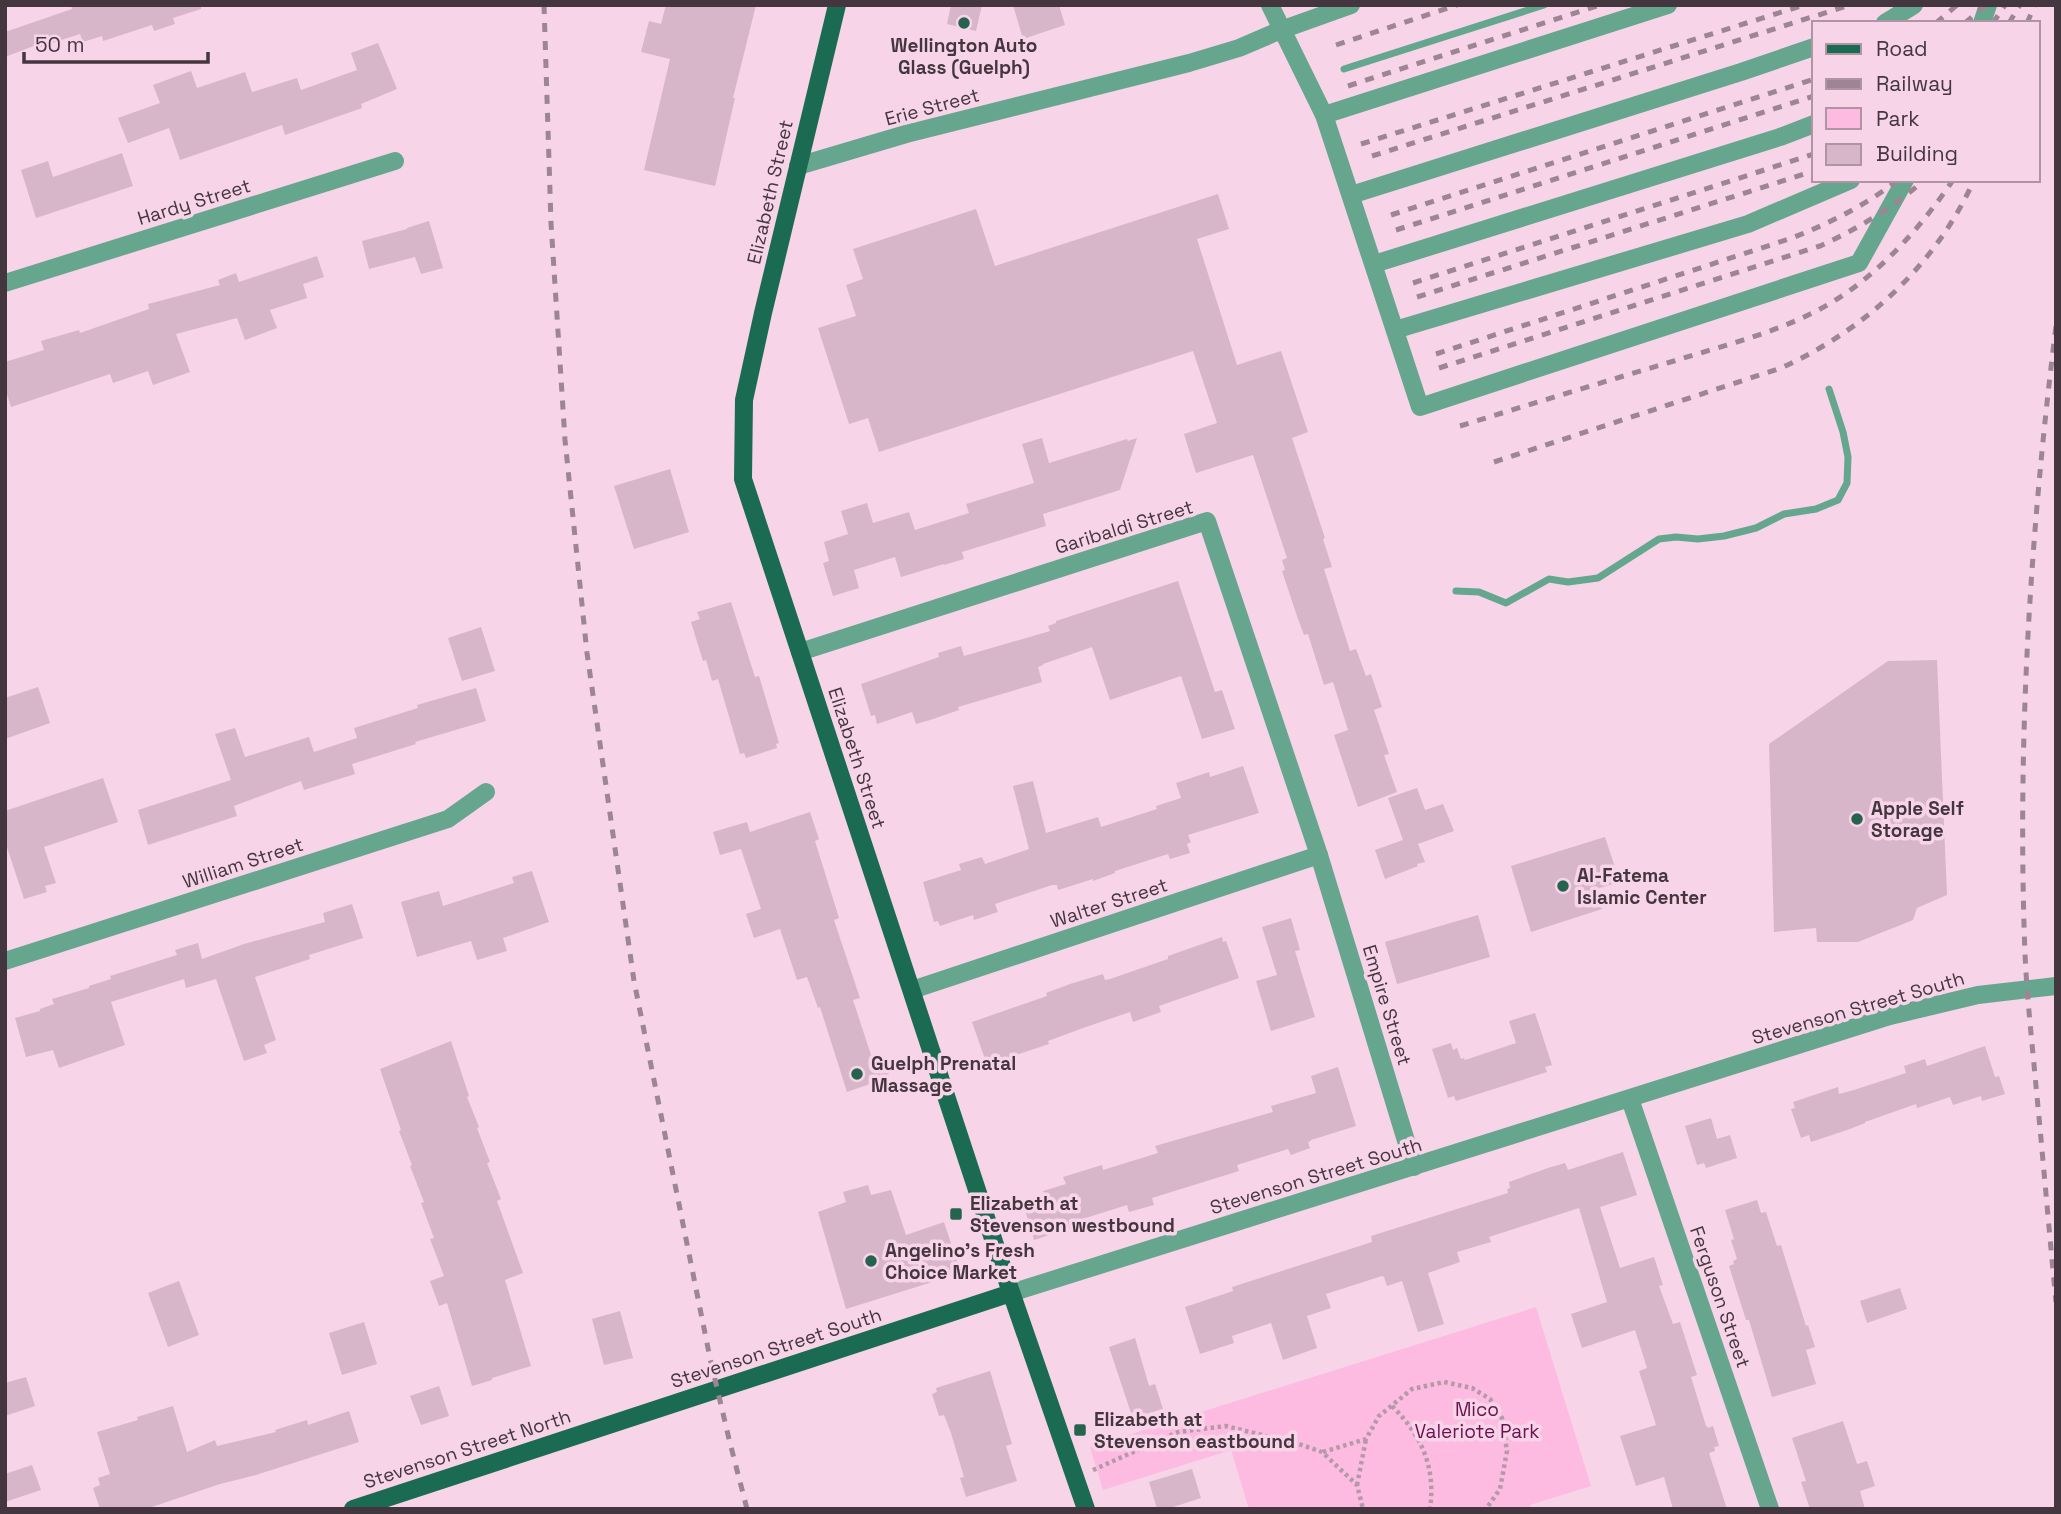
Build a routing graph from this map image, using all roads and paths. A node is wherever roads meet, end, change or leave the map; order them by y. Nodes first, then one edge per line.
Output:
1 (837, 5) edge
2 (1270, 5) edge
3 (1351, 5) edge
4 (1668, 5) edge
5 (1914, 5) edge
6 (1888, 21) edge
7 (1282, 30) junction
8 (1812, 48) edge
9 (1324, 115) junction
10 (1812, 125) edge
11 (395, 161) dead end
12 (798, 166) junction
13 (1846, 182) edge
14 (1904, 182) edge
15 (1351, 195) junction
16 (1374, 264) junction
17 (5, 283) edge
18 (1395, 330) junction
19 (800, 652) junction
20 (486, 792) dead end
21 (1319, 855) junction
22 (5, 961) edge
23 (2056, 986) edge
24 (912, 990) junction
25 (1630, 1099) junction
26 (1414, 1167) junction
27 (1012, 1293) junction
28 (1392, 1406) junction
29 (595, 1430) joint
30 (1366, 1439) junction
31 (1322, 1452) junction
32 (1076, 1478) junction
33 (1357, 1485) junction
34 (380, 1504) edge
35 (353, 1509) edge
36 (1086, 1509) edge
37 (1363, 1509) edge
38 (1430, 1509) edge
39 (1486, 1509) edge
40 (1770, 1509) edge

1 - 12 main road, Elizabeth Street
2 - 7 street
3 - 7 street, Erie Street
4 - 9 street
5 - 6 street
7 - 9 street
7 - 12 street, Erie Street
8 - 15 street
9 - 15 street
10 - 16 street
11 - 17 street, Hardy Street
12 - 19 main road, Elizabeth Street
13 - 18 street
14 - 18 street
15 - 16 street
16 - 18 street
19 - 21 street, Garibaldi Street
19 - 24 main road, Elizabeth Street
20 - 22 street, William Street
21 - 24 street, Walter Street
21 - 26 street, Empire Street
23 - 25 street, Stevenson Street South
24 - 27 main road, Elizabeth Street
25 - 26 street, Stevenson Street South
25 - 40 street, Ferguson Street
26 - 27 street, Stevenson Street South
27 - 29 main road, Stevenson Street South
27 - 32 main road, Elizabeth Street
28 - 30 path
28 - 38 path
28 - 39 path
29 - 34 main road, Stevenson Street North
30 - 31 path
30 - 33 path
31 - 32 path
31 - 33 path
32 - 36 main road, Elizabeth Street
33 - 37 path
34 - 35 main road, Stevenson Street North

